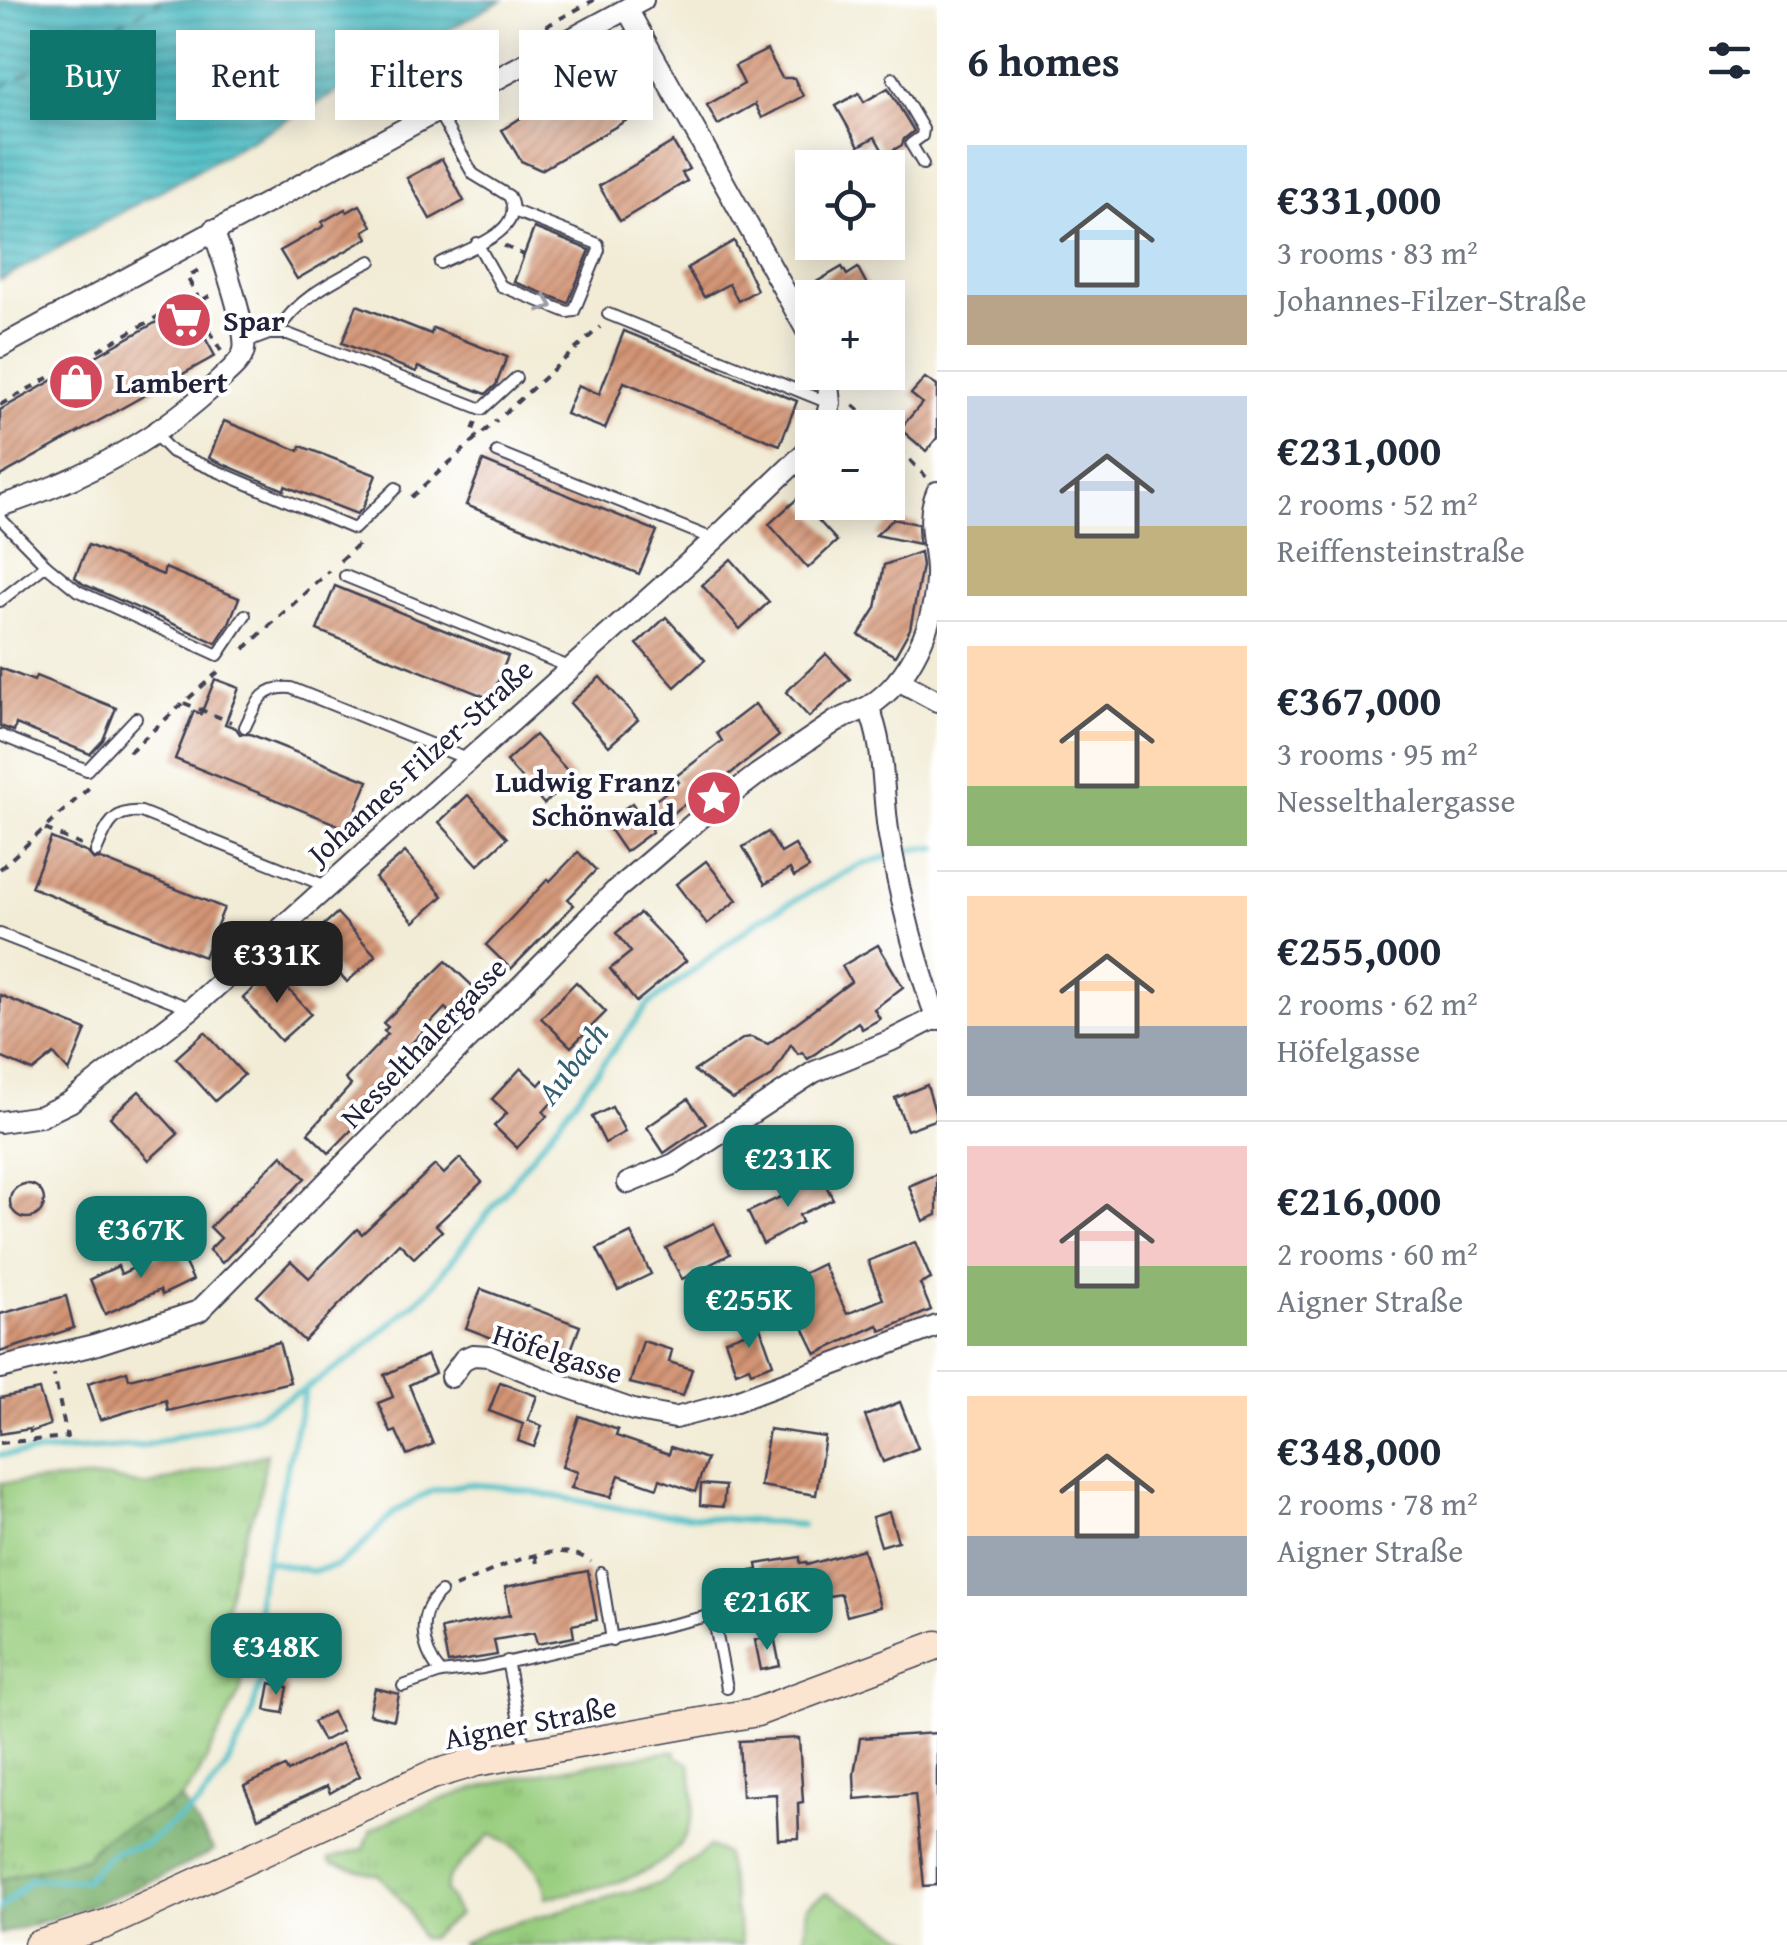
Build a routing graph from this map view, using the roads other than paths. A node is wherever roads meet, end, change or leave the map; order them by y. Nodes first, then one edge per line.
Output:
1 (635, 4) edge
2 (499, 77) edge
3 (894, 78) dead end
4 (417, 120) edge
5 (442, 120) edge
6 (923, 164) dead end
7 (514, 211) junction
8 (213, 230) junction
9 (477, 244) junction
10 (371, 261) dead end
11 (440, 263) dead end
12 (795, 309) edge
13 (608, 314) road end
14 (276, 334) junction
15 (244, 344) junction
16 (0, 347) edge
17 (516, 378) dead end
18 (829, 390) edge
19 (830, 399) junction
20 (827, 410) edge
21 (154, 434) junction
22 (497, 452) dead end
23 (795, 462) edge
24 (396, 488) dead end
25 (937, 490) edge
26 (0, 506) edge
27 (0, 518) edge
28 (714, 540) junction
29 (46, 565) junction
30 (344, 576) dead end
31 (0, 601) edge
32 (246, 615) dead end
33 (569, 667) junction
34 (898, 680) junction
35 (937, 701) edge
36 (868, 707) junction
37 (136, 718) dead end
38 (246, 727) road end
39 (0, 735) edge
40 (467, 758) junction
41 (96, 852) road end
42 (327, 886) junction
43 (0, 934) edge
44 (191, 1009) junction
45 (937, 1018) edge
46 (0, 1122) edge
47 (628, 1183) dead end
48 (937, 1326) edge
49 (0, 1368) edge
50 (451, 1377) dead end
51 (601, 1573) road end
52 (441, 1592) road end
53 (612, 1640) junction
54 (937, 1645) edge
55 (507, 1661) junction
56 (441, 1673) junction
57 (403, 1686) dead end
58 (726, 1688) dead end
59 (525, 1752) junction
60 (38, 1945) edge

1 - 2 street
1 - 12 street
3 - 6 lane
4 - 8 street
5 - 7 lane
7 - 9 lane
9 -> 7 lane
8 - 15 street
8 - 16 street
9 - 11 lane
10 - 14 lane
13 - 19 lane
14 - 15 lane
14 - 17 lane
15 - 21 street
18 - 19 street
19 - 20 street
21 - 24 lane
21 - 26 street
22 - 28 lane
23 - 28 street, Johannes-Filzer-Straße
25 - 34 street, Nesselthalergasse
27 - 29 lane
28 - 33 street, Johannes-Filzer-Straße
29 - 31 lane
29 - 32 lane
30 - 33 lane
33 - 40 street, Johannes-Filzer-Straße
34 - 35 street
34 - 36 street, Nesselthalergasse
36 - 45 street
36 - 49 street, Nesselthalergasse
37 - 39 lane
38 - 40 lane
40 - 42 street, Johannes-Filzer-Straße
41 - 42 lane
42 - 44 street, Johannes-Filzer-Straße
43 - 44 lane
44 - 46 street, Johannes-Filzer-Straße
45 - 47 street
48 - 50 street, Höfelgasse
51 - 53 lane
52 - 56 lane
53 - 55 lane
53 - 58 lane
54 - 59 main road, Aigner Straße
55 - 56 lane
55 - 59 lane
56 - 57 lane
59 - 60 main road, Aigner Straße

